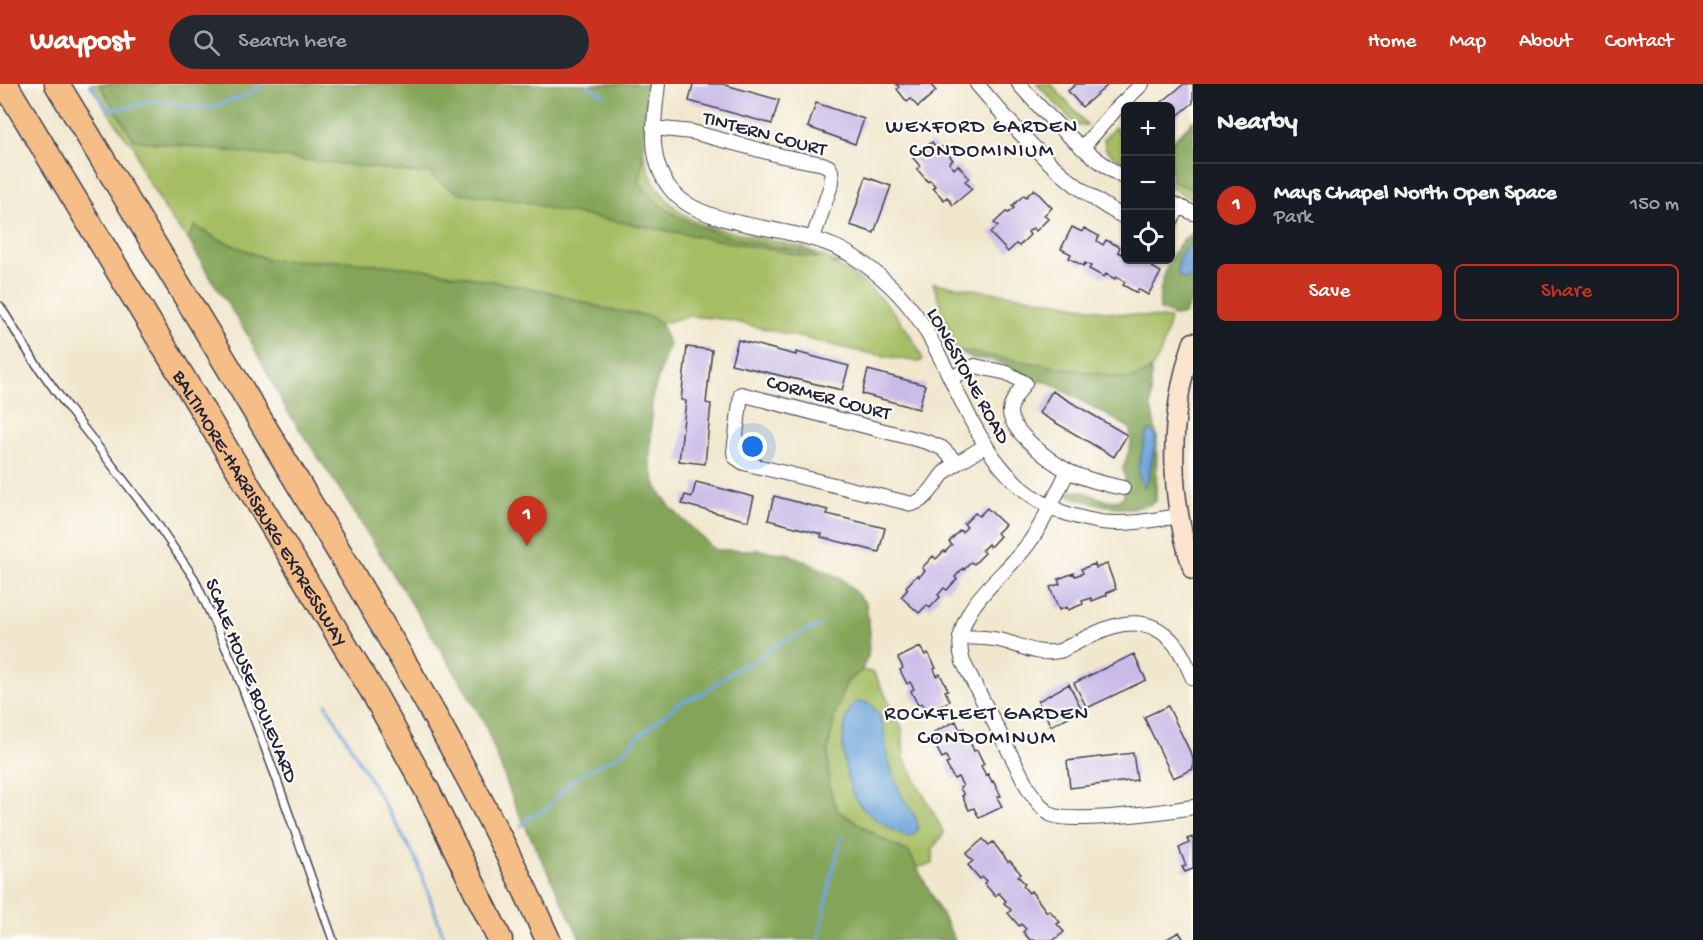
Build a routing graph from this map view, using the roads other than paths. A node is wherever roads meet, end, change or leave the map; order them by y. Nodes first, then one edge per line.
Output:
1 (5, 84) edge
2 (57, 84) edge
3 (658, 84) edge
4 (977, 84) edge
5 (1019, 84) edge
6 (1142, 84) edge
7 (653, 128) junction
8 (1082, 148) junction
9 (1121, 175) edge
10 (1175, 204) edge
11 (1193, 213) edge
12 (1121, 215) edge
13 (813, 238) junction
14 (0, 306) edge
15 (1193, 342) edge
16 (951, 378) junction
17 (985, 446) junction
18 (957, 464) junction
19 (1068, 471) junction
20 (1123, 488) dead end
21 (1050, 507) junction
22 (1179, 516) junction
23 (1193, 570) edge
24 (960, 637) junction
25 (1193, 678) edge
26 (1193, 807) edge
27 (333, 940) edge
28 (500, 940) edge
29 (548, 940) edge

1 - 28 highway, BALTIMORE-HARRISBURG EXPRESSWAY
2 - 29 highway
3 - 7 street, LONGSTONE ROAD
4 - 12 street
5 - 8 street
6 - 8 street
7 - 13 street, LONGSTONE ROAD
7 - 13 street, TINTERN COURT
8 - 9 street
10 - 11 street
13 - 16 street, LONGSTONE ROAD
14 - 27 lane, SCALE HOUSE BOULEVARD
15 - 22 main road
16 - 17 street, LONGSTONE ROAD
16 - 19 street
17 - 18 street, CORMER COURT
17 - 21 street, LONGSTONE ROAD
18 - 18 street, CORMER COURT
19 - 20 street
19 - 21 street
21 - 22 street, LONGSTONE ROAD
21 - 24 street
22 - 23 main road
24 - 25 street
24 - 26 street

